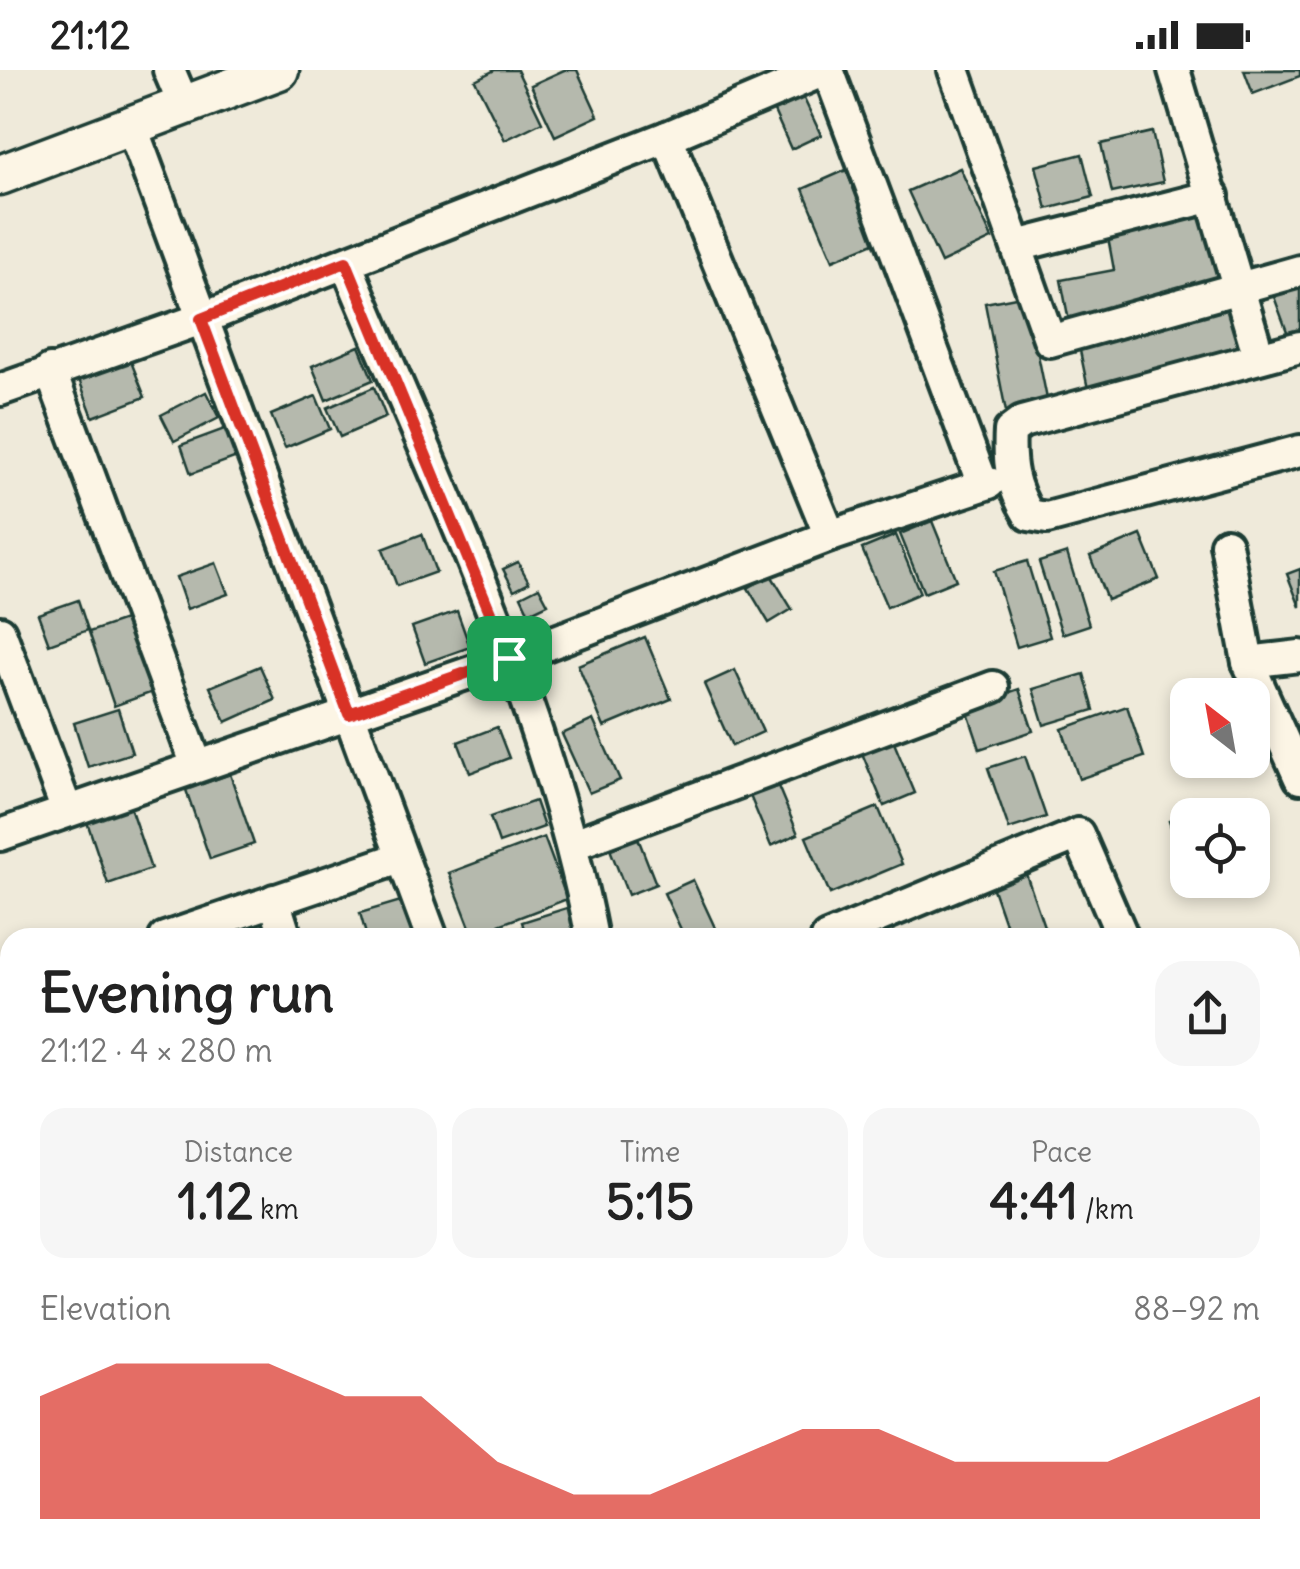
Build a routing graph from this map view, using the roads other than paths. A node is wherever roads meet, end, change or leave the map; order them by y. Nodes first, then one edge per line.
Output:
1 (169, 70) edge
2 (279, 70) edge
3 (827, 70) edge
4 (954, 70) edge
5 (1174, 70) edge
6 (184, 106) junction
7 (131, 125) junction
8 (667, 138) junction
9 (0, 174) edge
10 (1213, 196) junction
11 (1018, 246) junction
12 (346, 262) junction
13 (1300, 270) edge
14 (1236, 291) junction
15 (201, 319) junction
16 (1254, 340) dead end
17 (1300, 347) edge
18 (50, 370) junction
19 (0, 390) edge
20 (1300, 451) edge
21 (994, 483) junction
22 (830, 536) junction
23 (1226, 544) dead end
24 (0, 632) edge
25 (1300, 656) edge
26 (509, 658) junction
27 (1248, 662) junction
28 (992, 687) dead end
29 (349, 714) junction
30 (197, 766) junction
31 (1300, 778) edge
32 (67, 812) junction
33 (0, 835) edge
34 (574, 844) junction
35 (400, 858) junction
36 (274, 900) junction
37 (193, 928) edge
38 (283, 928) edge
39 (428, 928) edge
40 (590, 928) edge
41 (851, 928) edge
42 (1119, 928) edge

1 - 6 street
2 - 6 street
3 - 8 street
3 - 21 street
4 - 11 street
5 - 10 street
6 - 7 street
7 - 9 street
7 - 15 street
8 - 12 street
8 - 22 street
10 - 11 street
10 - 14 street
11 - 14 street
12 - 15 street
12 - 26 street
13 - 14 street
14 - 16 street
15 - 18 street
15 - 29 street
17 - 21 street
18 - 19 street
18 - 30 street
20 - 21 street
21 - 22 street
22 - 26 street
23 - 27 street
24 - 32 street
25 - 27 street
26 - 29 street
26 - 34 street
27 - 31 street
28 - 34 street
29 - 30 street
29 - 35 street
30 - 32 street
32 - 33 street
34 - 40 street
35 - 36 street
35 - 39 street
36 - 37 street
36 - 38 street
41 - 42 street

